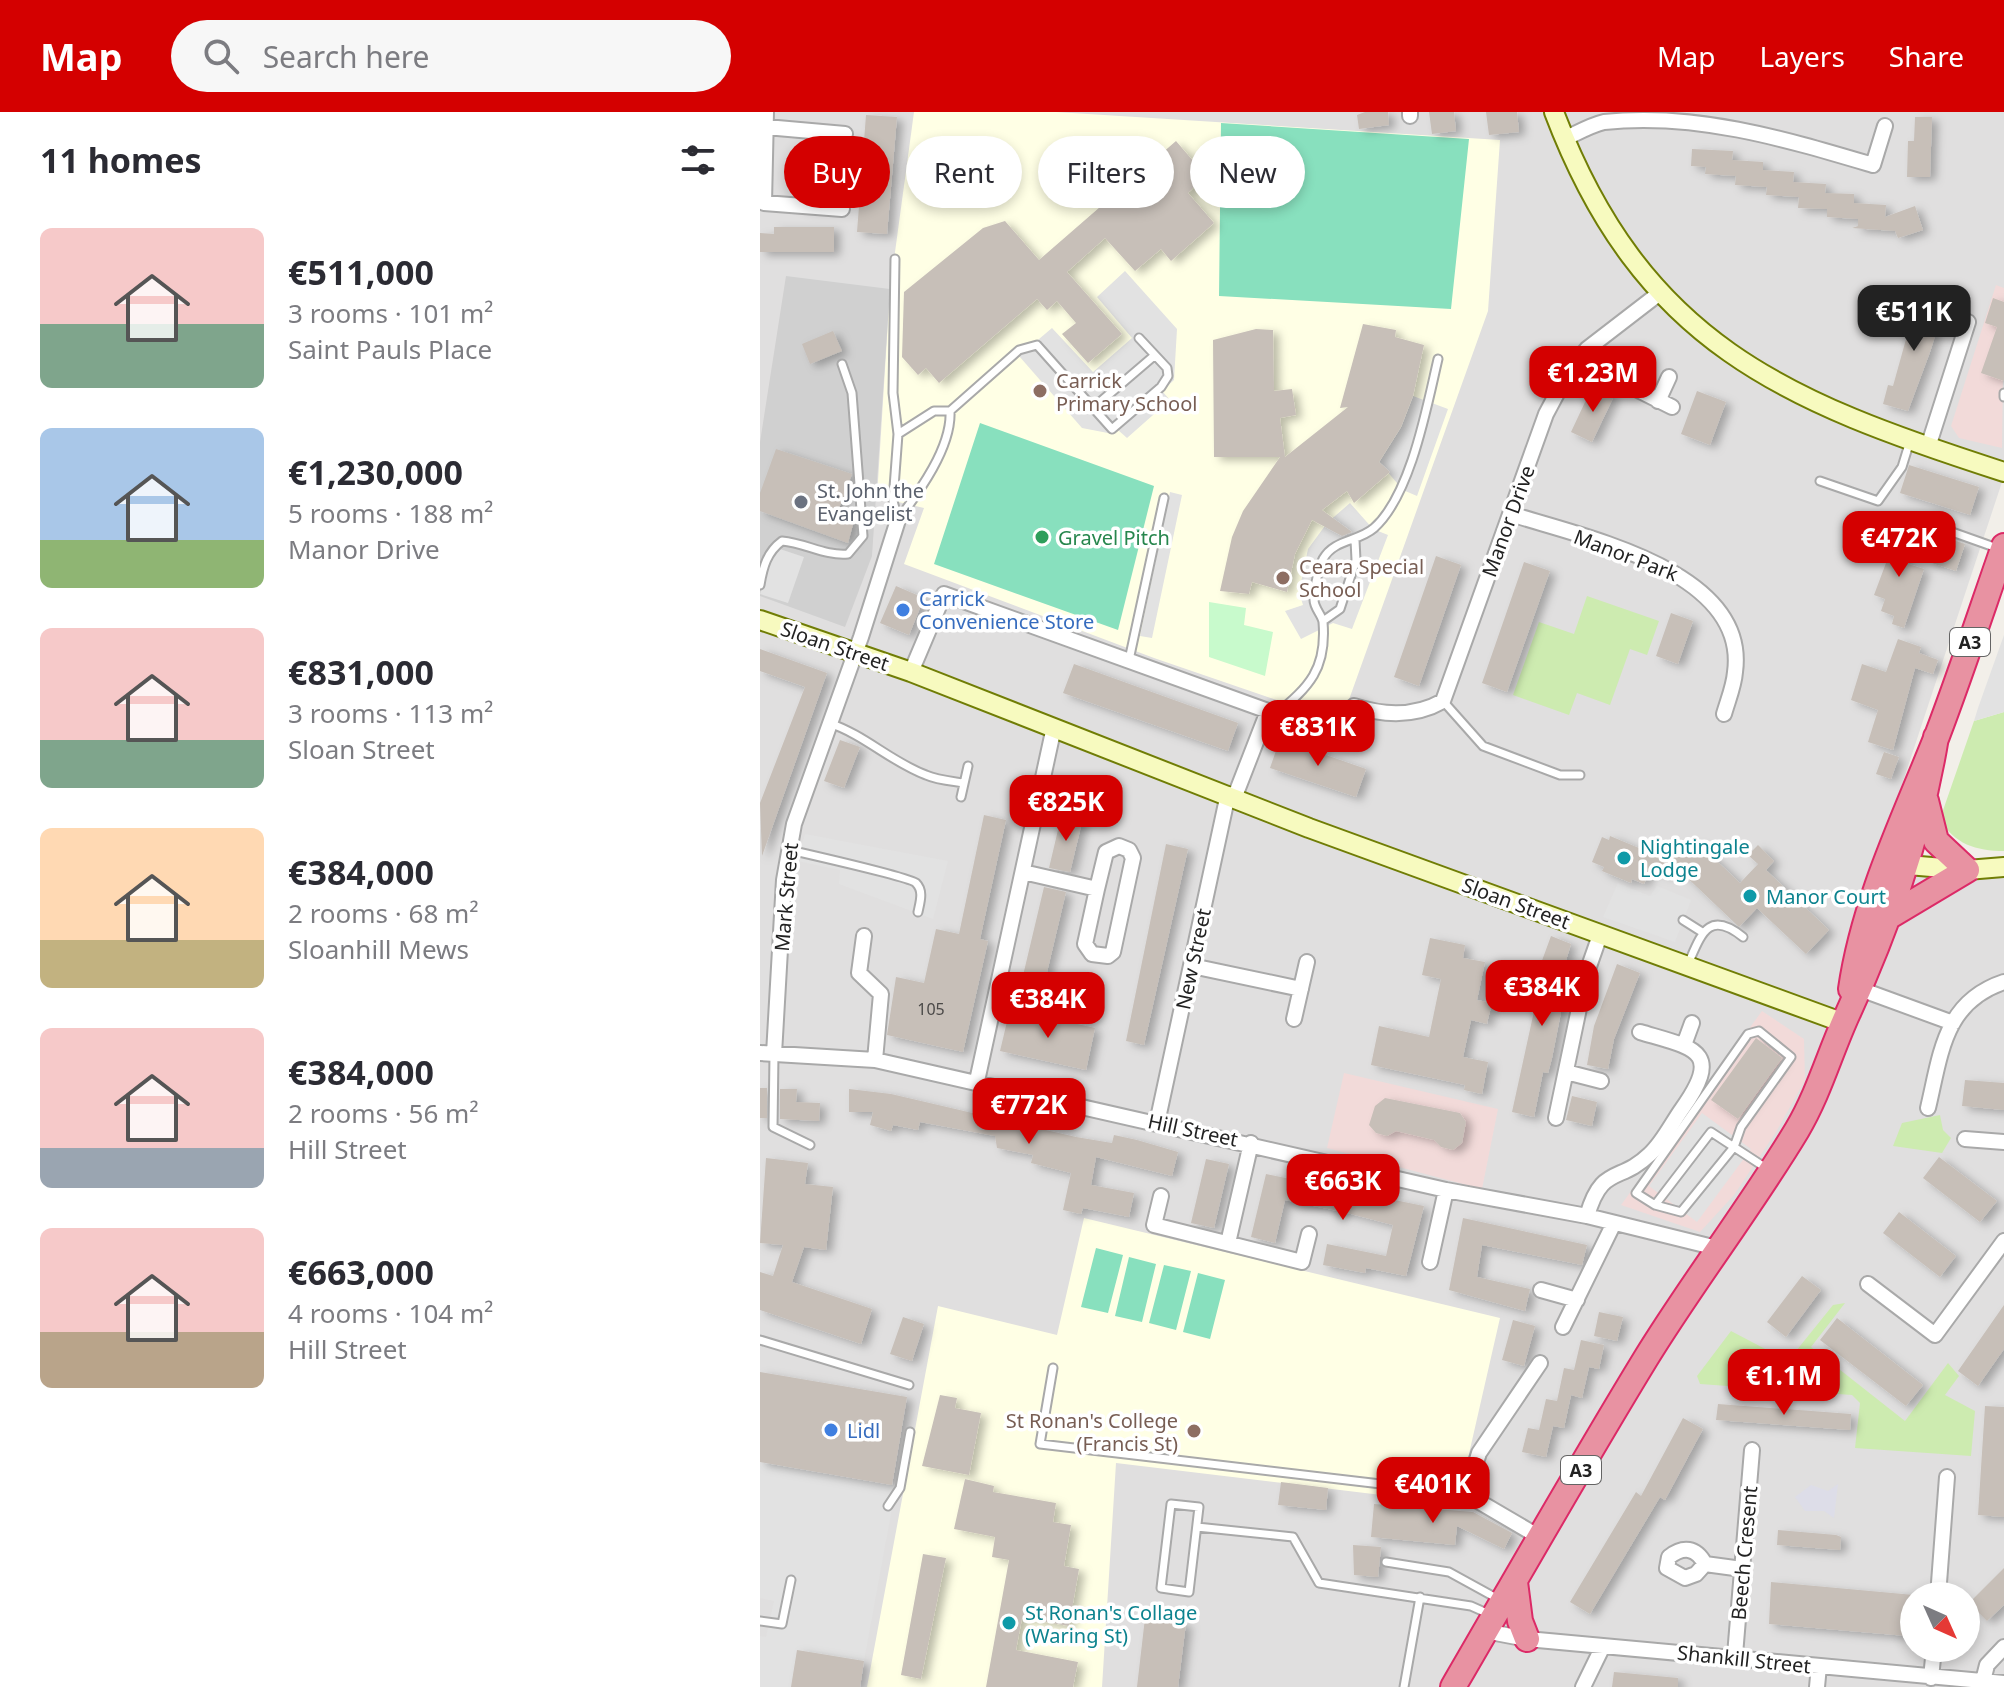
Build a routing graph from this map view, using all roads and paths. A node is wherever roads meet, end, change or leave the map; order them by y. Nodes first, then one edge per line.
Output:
1 (1554, 112) edge
2 (766, 120) edge
3 (1885, 126) dead end
4 (845, 134) dead end
5 (1564, 139) junction
6 (842, 209) dead end
7 (895, 259) dead end
8 (1661, 292) junction
9 (1968, 322) dead end
10 (1139, 338) dead end
11 (1587, 349) junction
12 (1155, 355) junction
13 (1438, 359) dead end
14 (842, 364) dead end
15 (1669, 377) dead end
16 (1093, 408) junction
17 (950, 411) junction
18 (898, 434) junction
19 (1919, 444) junction
20 (2004, 472) edge
21 (1820, 481) dead end
22 (1164, 498) dead end
23 (1511, 514) junction
24 (1910, 517) dead end
25 (898, 520) junction
26 (1355, 540) junction
27 (2003, 548) edge
28 (760, 585) edge
29 (760, 620) edge
30 (1323, 621) junction
31 (854, 653) junction
32 (1129, 662) junction
33 (911, 672) junction
34 (1443, 701) junction
35 (1354, 706) dead end
36 (1272, 713) junction
37 (1724, 714) dead end
38 (829, 723) junction
39 (1306, 726) dead end
40 (1054, 727) junction
41 (1936, 737) junction
42 (968, 766) dead end
43 (1580, 775) dead end
44 (964, 783) junction
45 (1231, 795) junction
46 (961, 797) dead end
47 (1926, 799) junction
48 (788, 850) junction
49 (1896, 864) junction
50 (2004, 867) edge
51 (1967, 870) junction
52 (1023, 872) junction
53 (1097, 889) junction
54 (918, 912) dead end
55 (1890, 916) junction
56 (1683, 920) dead end
57 (1702, 932) junction
58 (1600, 935) junction
59 (864, 936) dead end
60 (1743, 937) dead end
61 (1307, 962) dead end
62 (1192, 966) junction
63 (1687, 966) junction
64 (2004, 982) edge
65 (1301, 989) junction
66 (1860, 989) junction
67 (1294, 1019) dead end
68 (1846, 1019) junction
69 (1692, 1023) dead end
70 (1953, 1023) junction
71 (1640, 1032) dead end
72 (1684, 1045) junction
73 (767, 1054) edge
74 (875, 1060) junction
75 (1566, 1072) junction
76 (977, 1081) junction
77 (1601, 1081) dead end
78 (1934, 1104) dead end
79 (1556, 1118) dead end
80 (1157, 1123) junction
81 (1965, 1139) dead end
82 (2004, 1142) edge
83 (1251, 1143) junction
84 (810, 1145) dead end
85 (1734, 1147) junction
86 (1770, 1170) junction
87 (1446, 1190) junction
88 (1161, 1196) dead end
89 (1655, 1205) junction
90 (1587, 1216) junction
91 (1614, 1223) junction
92 (1309, 1234) dead end
93 (2004, 1241) edge
94 (1228, 1243) junction
95 (1717, 1248) junction
96 (1430, 1262) dead end
97 (1868, 1284) dead end
98 (1541, 1290) dead end
99 (1577, 1300) junction
100 (1563, 1327) dead end
101 (760, 1340) edge
102 (1540, 1363) dead end
103 (1053, 1368) dead end
104 (909, 1385) dead end
105 (910, 1432) dead end
106 (1752, 1450) dead end
107 (1947, 1477) dead end
108 (1466, 1494) junction
109 (888, 1506) dead end
110 (1197, 1527) junction
111 (1541, 1538) junction
112 (1386, 1562) dead end
113 (1705, 1564) dead end
114 (1742, 1569) junction
115 (791, 1580) dead end
116 (1939, 1582) edge
117 (1420, 1597) junction
118 (1499, 1608) junction
119 (760, 1621) edge
120 (1527, 1639) junction
121 (1603, 1646) junction
122 (2004, 1647) edge
123 (1735, 1655) junction
124 (1933, 1662) edge
125 (1819, 1666) junction
126 (1931, 1678) junction
127 (1983, 1681) junction
128 (2004, 1683) edge
129 (1404, 1687) edge
130 (1453, 1687) edge
131 (1583, 1687) edge
132 (1817, 1687) edge

1 - 5 street
2 - 4 street
2 - 6 street
3 - 5 street
5 - 8 street
7 - 18 lane
8 - 11 street, Manor Drive
8 - 19 street
9 - 19 street
10 - 12 lane
11 - 15 street
11 - 23 street, Manor Drive
12 - 16 lane
12 - 16 lane
13 - 26 lane
14 - 28 lane
16 - 17 lane
17 - 18 lane
17 - 25 lane
18 - 25 lane
19 - 20 street
19 - 21 lane
22 - 32 lane
23 - 34 street, Manor Drive
23 - 37 street, Manor Park
24 - 27 lane
25 - 31 street, Mark Street
26 - 30 lane
26 - 30 lane
27 - 41 highway, A3
29 - 31 street, Sloan Street
30 - 36 lane
31 - 33 street, Sloan Street
31 - 38 street, Mark Street
32 - 33 street, Sloan Street
32 - 36 street, Sloan Street
33 - 40 street, Sloan Street
34 - 35 street
34 - 43 lane
36 - 39 street, Sloan Street
36 - 45 street
38 - 44 lane
38 - 48 street, Mark Street
40 - 45 street, Sloan Street
40 - 52 street
41 - 47 highway, A3
41 - 49 highway, A3
42 - 44 lane
44 - 46 lane
45 - 58 street, Sloan Street
45 - 62 street, New Street
47 - 49 highway, A3
47 - 51 highway
48 - 54 lane
48 - 73 street, Mark Street
49 - 51 street
49 - 55 highway, A3
49 - 68 highway, A3
50 - 51 street
51 - 55 highway
52 - 53 street
52 - 76 street
53 - 53 street
55 - 66 highway, A3
56 - 57 lane
57 - 60 lane
57 - 63 lane
58 - 63 street, Sloan Street
58 - 75 street
59 - 74 street
61 - 65 street
62 - 65 street
62 - 80 street, New Street
63 - 68 street, Sloan Street
64 - 70 street
65 - 67 street
66 - 68 highway, A3
66 - 70 street
68 - 86 highway, A3
69 - 72 street
70 - 78 street
71 - 72 street
72 - 90 street
73 - 74 street, Hill Street
73 - 84 lane
74 - 76 street, Hill Street
75 - 77 street
75 - 79 street
76 - 80 street, Hill Street
80 - 83 street, Hill Street
81 - 82 street
83 - 87 street, Hill Street
83 - 94 street
85 - 86 lane
85 - 89 lane
85 - 89 lane
85 - 89 lane
86 - 95 highway, A3
87 - 90 street, Hill Street
87 - 96 street
88 - 94 street
90 - 91 street, Hill Street
91 - 95 street, Hill Street
91 - 99 street
92 - 94 street
93 - 97 street
95 - 111 highway, A3
98 - 99 street
99 - 100 street
101 - 104 lane
102 - 108 street
103 - 108 lane
105 - 109 lane
106 - 114 street, Beech Cresent
107 - 116 street
108 - 111 street
110 - 110 lane
110 - 117 lane
111 - 118 highway, A3
112 - 118 lane
113 - 114 street
114 - 123 street, Beech Cresent
115 - 119 lane
117 - 118 lane
117 - 129 lane
118 - 120 street, Shankill Street
118 - 120 highway
118 - 130 highway, A3
120 - 121 street, Shankill Street
121 - 123 street, Shankill Street
121 - 131 street
122 - 127 street
123 - 125 street, Shankill Street
124 - 126 street
125 - 126 street, Shankill Street
125 - 132 street
126 - 127 street, Shankill Street
127 - 128 street, Shankill Street

